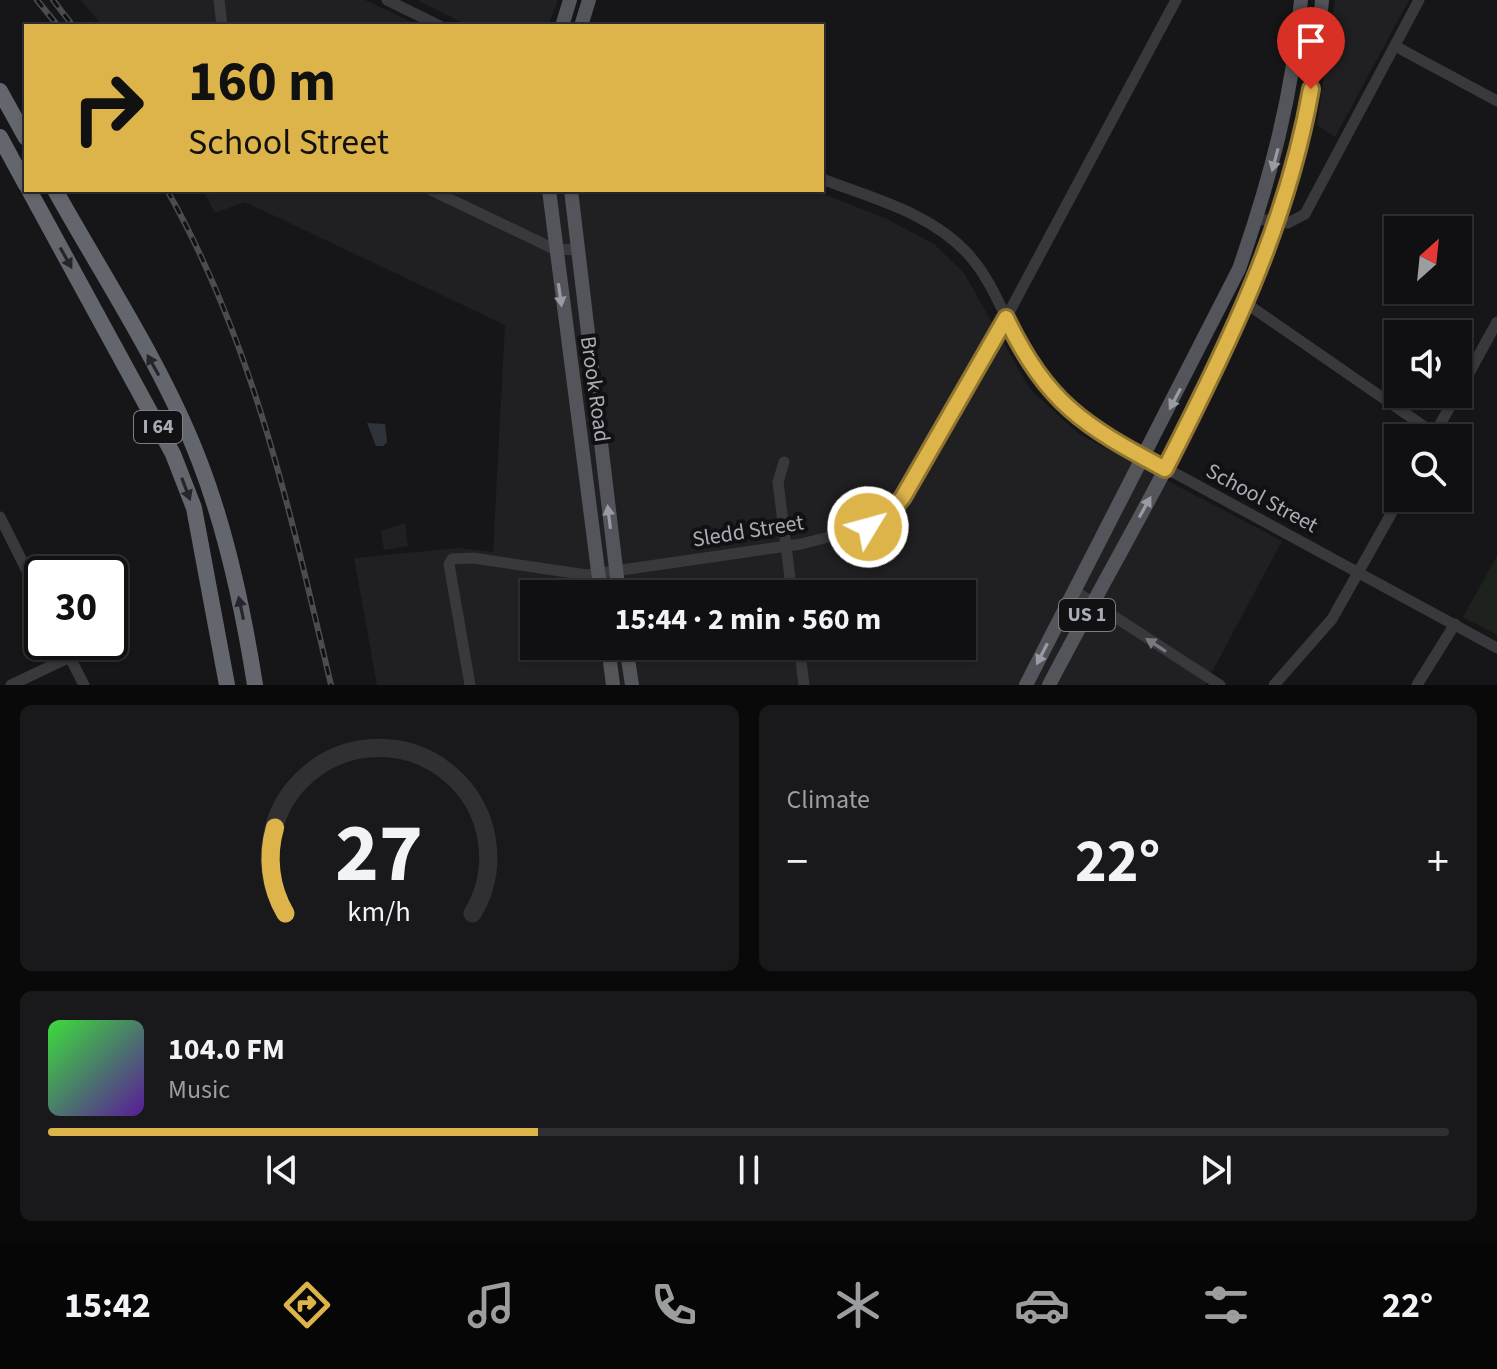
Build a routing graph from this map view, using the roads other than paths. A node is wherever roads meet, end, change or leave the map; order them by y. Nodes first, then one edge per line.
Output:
1 (219, 0) edge
2 (387, 0) edge
3 (570, 0) edge
4 (589, 0) edge
5 (1176, 0) edge
6 (1301, 0) edge
7 (1322, 0) edge
8 (1419, 0) edge
9 (222, 24) edge
10 (436, 24) edge
11 (563, 24) edge
12 (582, 24) edge
13 (1395, 46) junction
14 (0, 91) edge
15 (1497, 101) edge
16 (24, 134) edge
17 (0, 137) edge
18 (824, 180) edge
19 (24, 181) edge
20 (30, 192) edge
21 (56, 192) edge
22 (435, 192) edge
23 (549, 192) edge
24 (571, 192) edge
25 (1258, 219) junction
26 (1278, 223) junction
27 (554, 249) junction
28 (577, 250) junction
29 (1247, 304) junction
30 (1006, 318) junction
31 (1497, 322) edge
32 (1493, 340) edge
33 (1472, 372) edge
34 (1417, 424) edge
35 (1144, 458) junction
36 (784, 462) dead end
37 (1165, 469) junction
38 (1392, 512) edge
39 (0, 517) edge
40 (786, 547) junction
41 (24, 565) edge
42 (615, 571) junction
43 (598, 573) junction
44 (1358, 573) junction
45 (599, 580) edge
46 (617, 580) edge
47 (790, 580) edge
48 (1075, 591) junction
49 (1093, 603) junction
50 (1455, 624) junction
51 (1497, 648) edge
52 (64, 660) edge
53 (72, 660) edge
54 (610, 660) edge
55 (628, 660) edge
56 (801, 660) edge
57 (11, 685) edge
58 (84, 685) edge
59 (227, 685) edge
60 (255, 685) edge
61 (470, 685) edge
62 (613, 685) edge
63 (632, 685) edge
64 (804, 685) edge
65 (1026, 685) edge
66 (1049, 685) edge
67 (1220, 685) edge
68 (1274, 685) edge
69 (1417, 685) edge

1 - 9 street
2 - 10 street
3 - 11 main road
4 - 12 main road
5 - 30 street, Sledd Street
6 -> 25 main road, US 1
7 - 26 main road, US 1
8 - 13 street
13 - 15 street
13 - 26 street
14 - 16 highway
17 - 19 highway
18 - 30 street, School Street
20 -> 59 highway, I 64
60 -> 21 highway, I 64
22 - 27 street
23 - 27 main road, Brook Road
24 - 28 main road, Brook Road
25 - 26 street
25 -> 35 main road, US 1
26 - 29 main road, US 1
27 - 28 street
27 -> 43 main road, Brook Road
42 -> 28 main road, Brook Road
29 - 34 street
29 - 37 main road, US 1
30 - 35 street, School Street
30 - 40 street, Sledd Street
31 - 32 street
32 - 33 street
35 - 37 street, School Street
35 - 48 main road, US 1
36 - 40 street
37 - 44 street, School Street
49 -> 37 main road, US 1
38 - 44 street
39 - 41 street
40 - 42 street, Sledd Street
40 - 47 street
42 - 43 street, Sledd Street
42 - 46 main road, Brook Road
43 - 45 main road, Brook Road
43 - 61 street, Sledd Street
44 - 50 street, School Street
44 - 68 street
48 - 49 street
48 -> 65 main road, US 1
49 - 66 main road, US 1
67 -> 49 street
50 - 51 street, School Street
50 - 69 street
52 - 57 street
53 - 58 street
54 - 62 main road
55 - 63 main road
56 - 64 street

